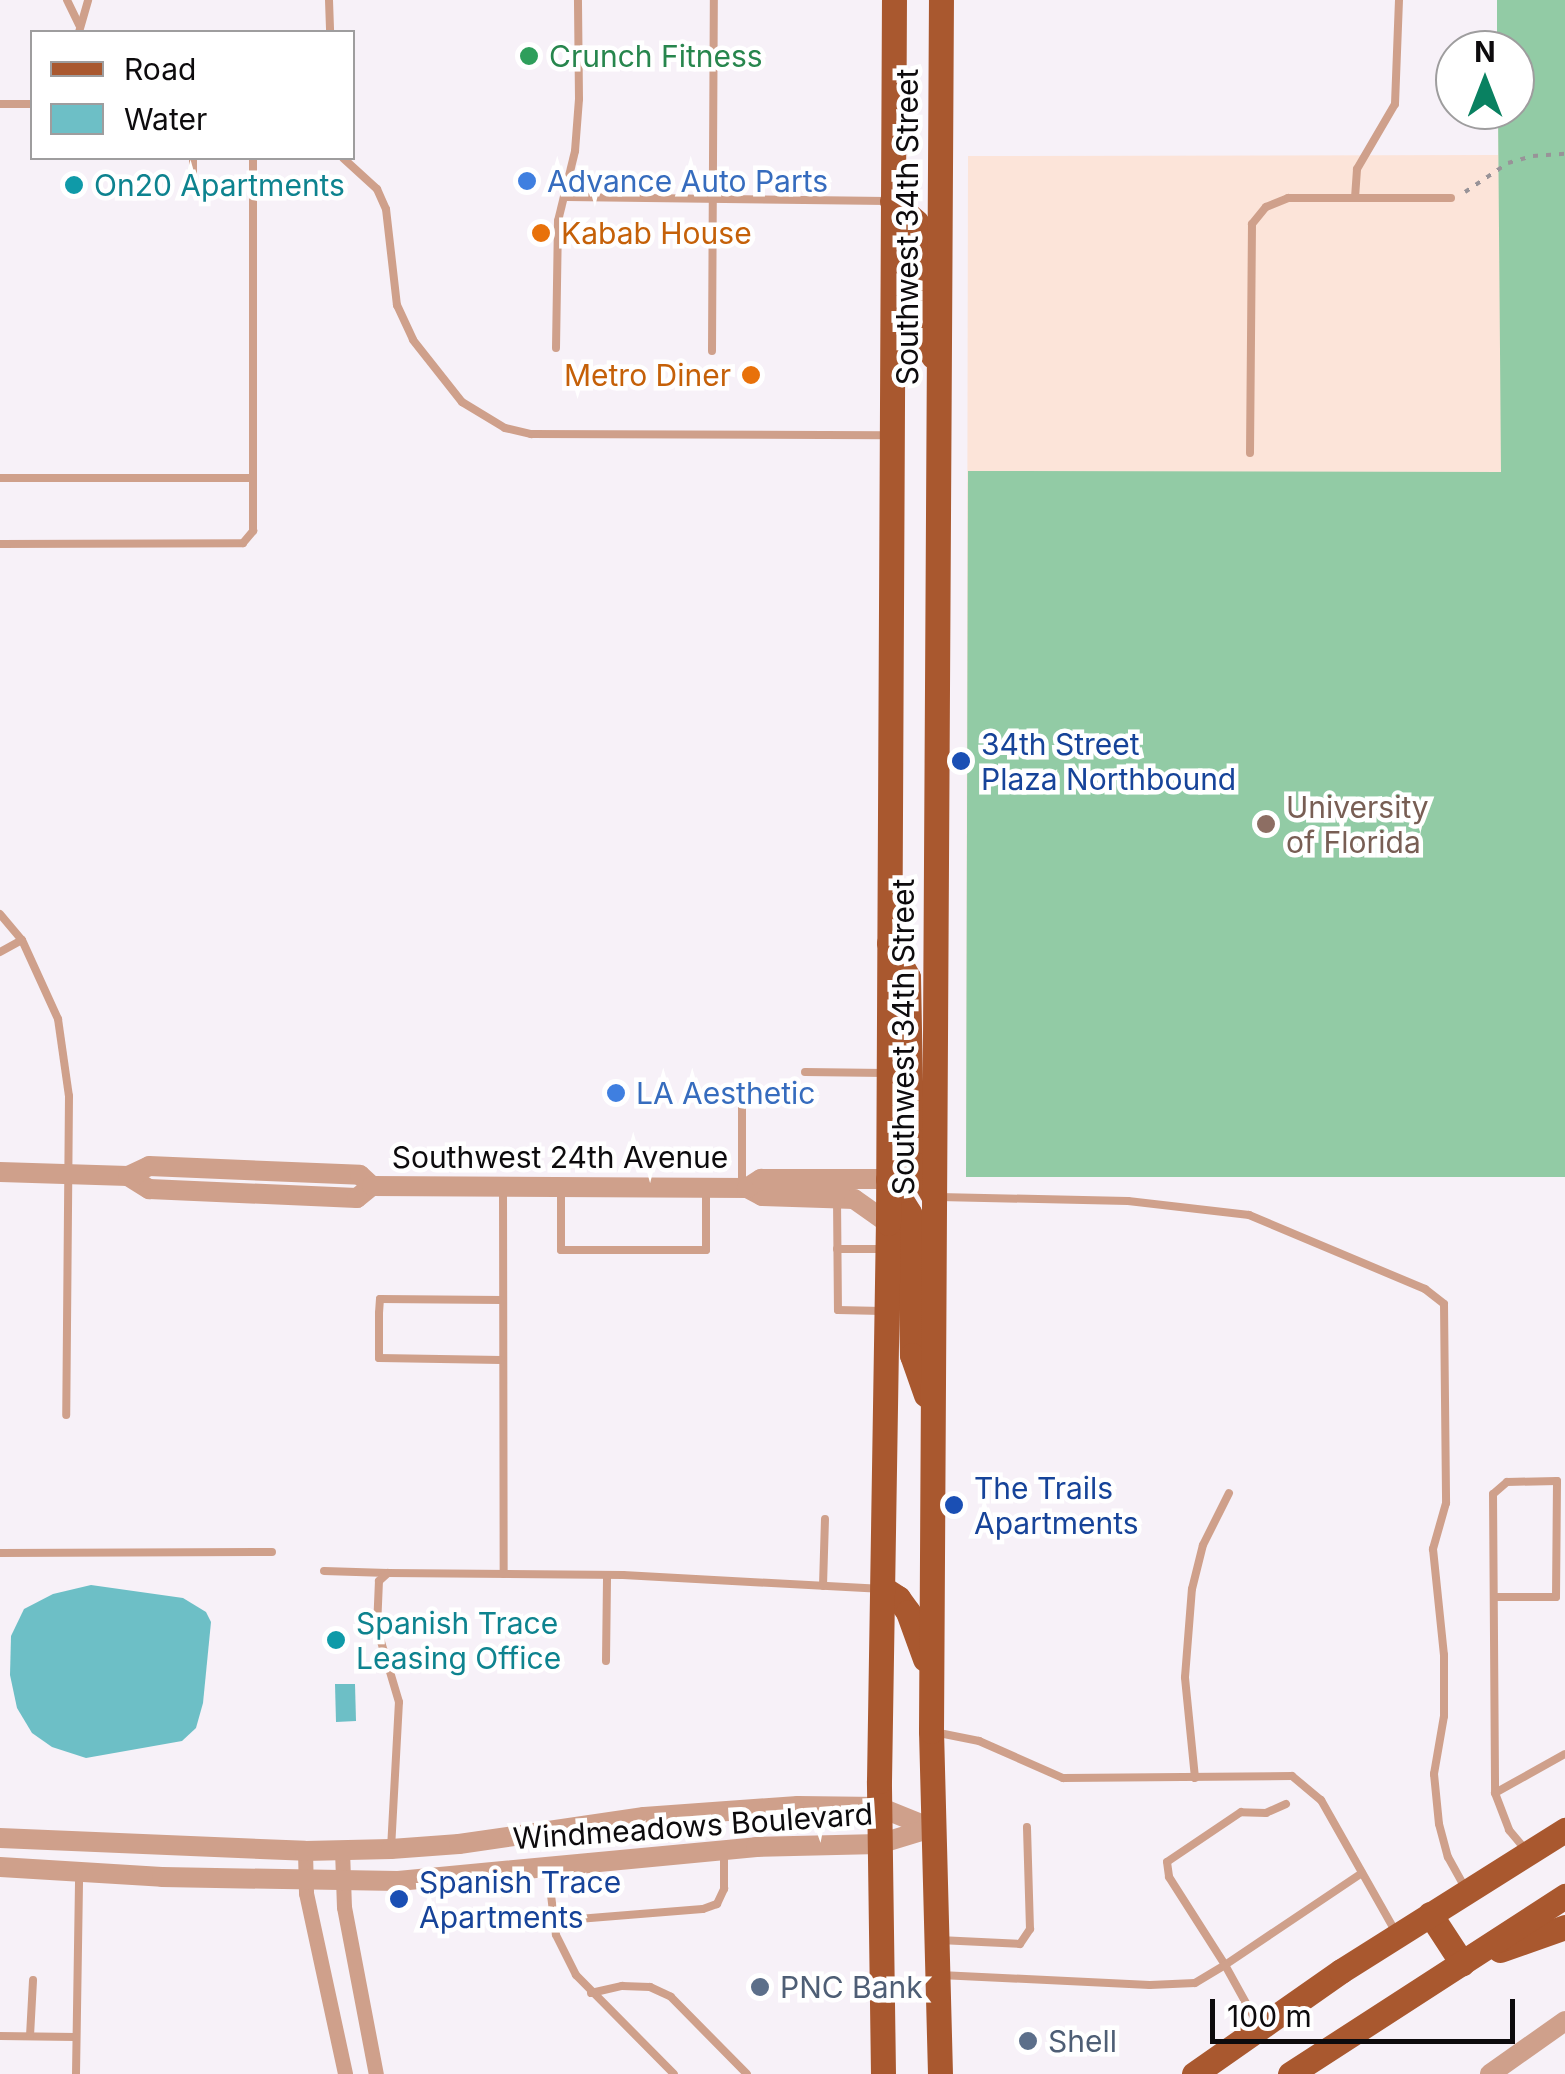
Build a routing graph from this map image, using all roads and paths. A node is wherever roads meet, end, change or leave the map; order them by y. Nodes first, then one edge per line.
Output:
1 (67, 0) edge
2 (88, 0) edge
3 (329, 0) edge
4 (578, 0) edge
5 (714, 0) edge
6 (894, 0) edge
7 (940, 0) edge
8 (1399, 0) edge
9 (78, 29) edge
10 (330, 30) edge
11 (0, 104) edge
12 (30, 104) edge
13 (1565, 154) edge
14 (193, 160) edge
15 (253, 160) edge
16 (345, 160) edge
17 (253, 182) junction
18 (567, 197) junction
19 (713, 198) junction
20 (1355, 198) junction
21 (1451, 198) joint
22 (892, 201) junction
23 (556, 348) dead end
24 (712, 351) dead end
25 (938, 365) junction
26 (890, 435) junction
27 (1250, 453) dead end
28 (0, 478) edge
29 (253, 478) junction
30 (0, 544) edge
31 (0, 914) edge
32 (22, 940) junction
33 (889, 943) junction
34 (0, 952) edge
35 (805, 1072) dead end
36 (888, 1073) junction
37 (742, 1107) dead end
38 (0, 1172) edge
39 (68, 1174) junction
40 (888, 1180) junction
41 (504, 1186) junction
42 (562, 1186) junction
43 (706, 1188) junction
44 (744, 1188) junction
45 (837, 1197) junction
46 (934, 1197) junction
47 (887, 1236) junction
48 (838, 1249) junction
49 (502, 1300) junction
50 (887, 1311) junction
51 (501, 1360) junction
52 (933, 1414) junction
53 (66, 1415) dead end
54 (1561, 1481) edge
55 (1228, 1493) dead end
56 (825, 1519) dead end
57 (272, 1552) dead end
58 (0, 1553) edge
59 (324, 1571) dead end
60 (388, 1572) junction
61 (504, 1574) junction
62 (606, 1575) junction
63 (823, 1586) junction
64 (884, 1590) junction
65 (1494, 1597) junction
66 (1561, 1597) edge
67 (606, 1661) dead end
68 (931, 1672) junction
69 (930, 1731) junction
70 (1565, 1754) edge
71 (1195, 1778) junction
72 (1494, 1793) junction
73 (1286, 1804) dead end
74 (879, 1807) junction
75 (1027, 1827) dead end
76 (931, 1828) junction
77 (1565, 1830) edge
78 (546, 1832) junction
79 (0, 1838) edge
80 (80, 1842) junction
81 (879, 1844) junction
82 (391, 1849) junction
83 (342, 1850) junction
84 (724, 1850) junction
85 (305, 1851) junction
86 (1528, 1853) junction
87 (548, 1866) junction
88 (0, 1868) edge
89 (80, 1872) junction
90 (1362, 1873) junction
91 (343, 1881) junction
92 (305, 1882) junction
93 (1467, 1891) junction
94 (1565, 1896) edge
95 (1430, 1914) junction
96 (552, 1921) junction
97 (1565, 1928) edge
98 (1397, 1935) junction
99 (935, 1940) junction
100 (1462, 1963) junction
101 (1226, 1966) junction
102 (936, 1975) junction
103 (32, 1980) dead end
104 (591, 1994) junction
105 (1565, 2021) edge
106 (1260, 2027) junction
107 (0, 2036) edge
108 (30, 2036) junction
109 (76, 2036) junction
110 (76, 2074) edge
111 (346, 2074) edge
112 (376, 2074) edge
113 (674, 2074) edge
114 (747, 2074) edge
115 (883, 2074) edge
116 (940, 2074) edge
117 (1194, 2074) edge
118 (1290, 2074) edge
119 (1490, 2074) edge

1 - 9 lane
2 - 9 lane
3 - 10 lane
4 - 18 lane
5 - 19 lane
6 - 22 main road, Southwest 34th Street
7 - 25 main road, Southwest 34th Street
8 - 20 lane
11 - 12 lane
13 - 21 path
14 - 17 lane
15 - 17 lane
16 - 26 lane
17 - 29 lane
18 - 19 lane
18 - 23 lane
19 - 22 lane
19 - 24 lane
20 - 21 lane
20 - 27 lane
22 - 25 main road
22 - 26 main road, Southwest 34th Street
25 - 46 main road, Southwest 34th Street
26 - 33 main road, Southwest 34th Street
28 - 29 lane
29 - 30 lane
31 - 32 lane
32 - 34 lane
32 - 39 lane
33 - 36 main road, Southwest 34th Street
33 - 46 main road
35 - 36 lane
36 - 40 main road, Southwest 34th Street
37 - 44 lane
38 - 39 street, Southwest 24th Avenue
39 - 41 street, Southwest 24th Avenue
39 - 53 lane
40 - 44 street, Southwest 24th Avenue
40 - 47 main road, Southwest 34th Street
40 - 52 main road
41 - 42 street, Southwest 24th Avenue
41 - 49 lane
42 - 43 street, Southwest 24th Avenue
42 - 43 lane
43 - 44 street, Southwest 24th Avenue
44 - 45 street, Southwest 24th Avenue
45 - 47 street, Southwest 24th Avenue
45 - 48 lane
46 - 52 main road, Southwest 34th Street
46 - 93 lane
47 - 48 lane
47 - 50 main road, Southwest 34th Street
48 - 50 lane
49 - 51 lane
49 - 51 lane
50 - 64 main road, Southwest 34th Street
51 - 61 lane
52 - 68 main road, Southwest 34th Street
54 - 65 lane
54 - 66 lane
55 - 71 lane
56 - 63 lane
57 - 58 lane
59 - 60 lane
60 - 61 lane
60 - 82 lane
61 - 62 lane
62 - 63 lane
62 - 67 lane
63 - 64 lane
64 - 68 main road
64 - 74 main road, Southwest 34th Street
65 - 66 lane
65 - 72 lane
68 - 69 main road, Southwest 34th Street
69 - 71 lane
69 - 76 main road, Southwest 34th Street
70 - 72 lane
71 - 90 lane
72 - 86 lane
73 - 101 lane
74 - 76 street, Windmeadows Boulevard
74 - 78 street, Windmeadows Boulevard
74 - 81 main road, Southwest 34th Street
75 - 99 lane
76 - 81 street, Windmeadows Boulevard
76 - 99 main road, Southwest 34th Street
77 - 86 main road
78 - 82 street, Windmeadows Boulevard
78 - 87 street
79 - 80 street, Windmeadows Boulevard
80 - 85 street, Windmeadows Boulevard
80 - 89 street
81 - 84 street, Windmeadows Boulevard
81 - 115 main road, Southwest 34th Street
82 - 83 street, Windmeadows Boulevard
83 - 85 street, Windmeadows Boulevard
83 - 91 street
84 - 87 street, Windmeadows Boulevard
84 - 96 lane
85 - 92 street
86 - 93 main road
87 - 91 street, Windmeadows Boulevard
87 - 96 lane
88 - 89 street, Windmeadows Boulevard
89 - 92 street, Windmeadows Boulevard
89 - 109 lane
90 - 98 lane
90 - 101 lane
91 - 92 street, Windmeadows Boulevard
91 - 112 street
92 - 111 street
93 - 95 main road
94 - 100 main road
95 - 98 main road
95 - 100 main road
96 - 104 lane
97 - 100 main road
98 - 106 main road
99 - 102 main road, Southwest 34th Street
100 - 118 main road
101 - 102 lane
101 - 106 lane
102 - 116 main road, Southwest 34th Street
103 - 108 lane
104 - 113 lane
104 - 114 lane
105 - 119 street
106 - 117 main road
107 - 108 lane
108 - 109 lane
109 - 110 lane

